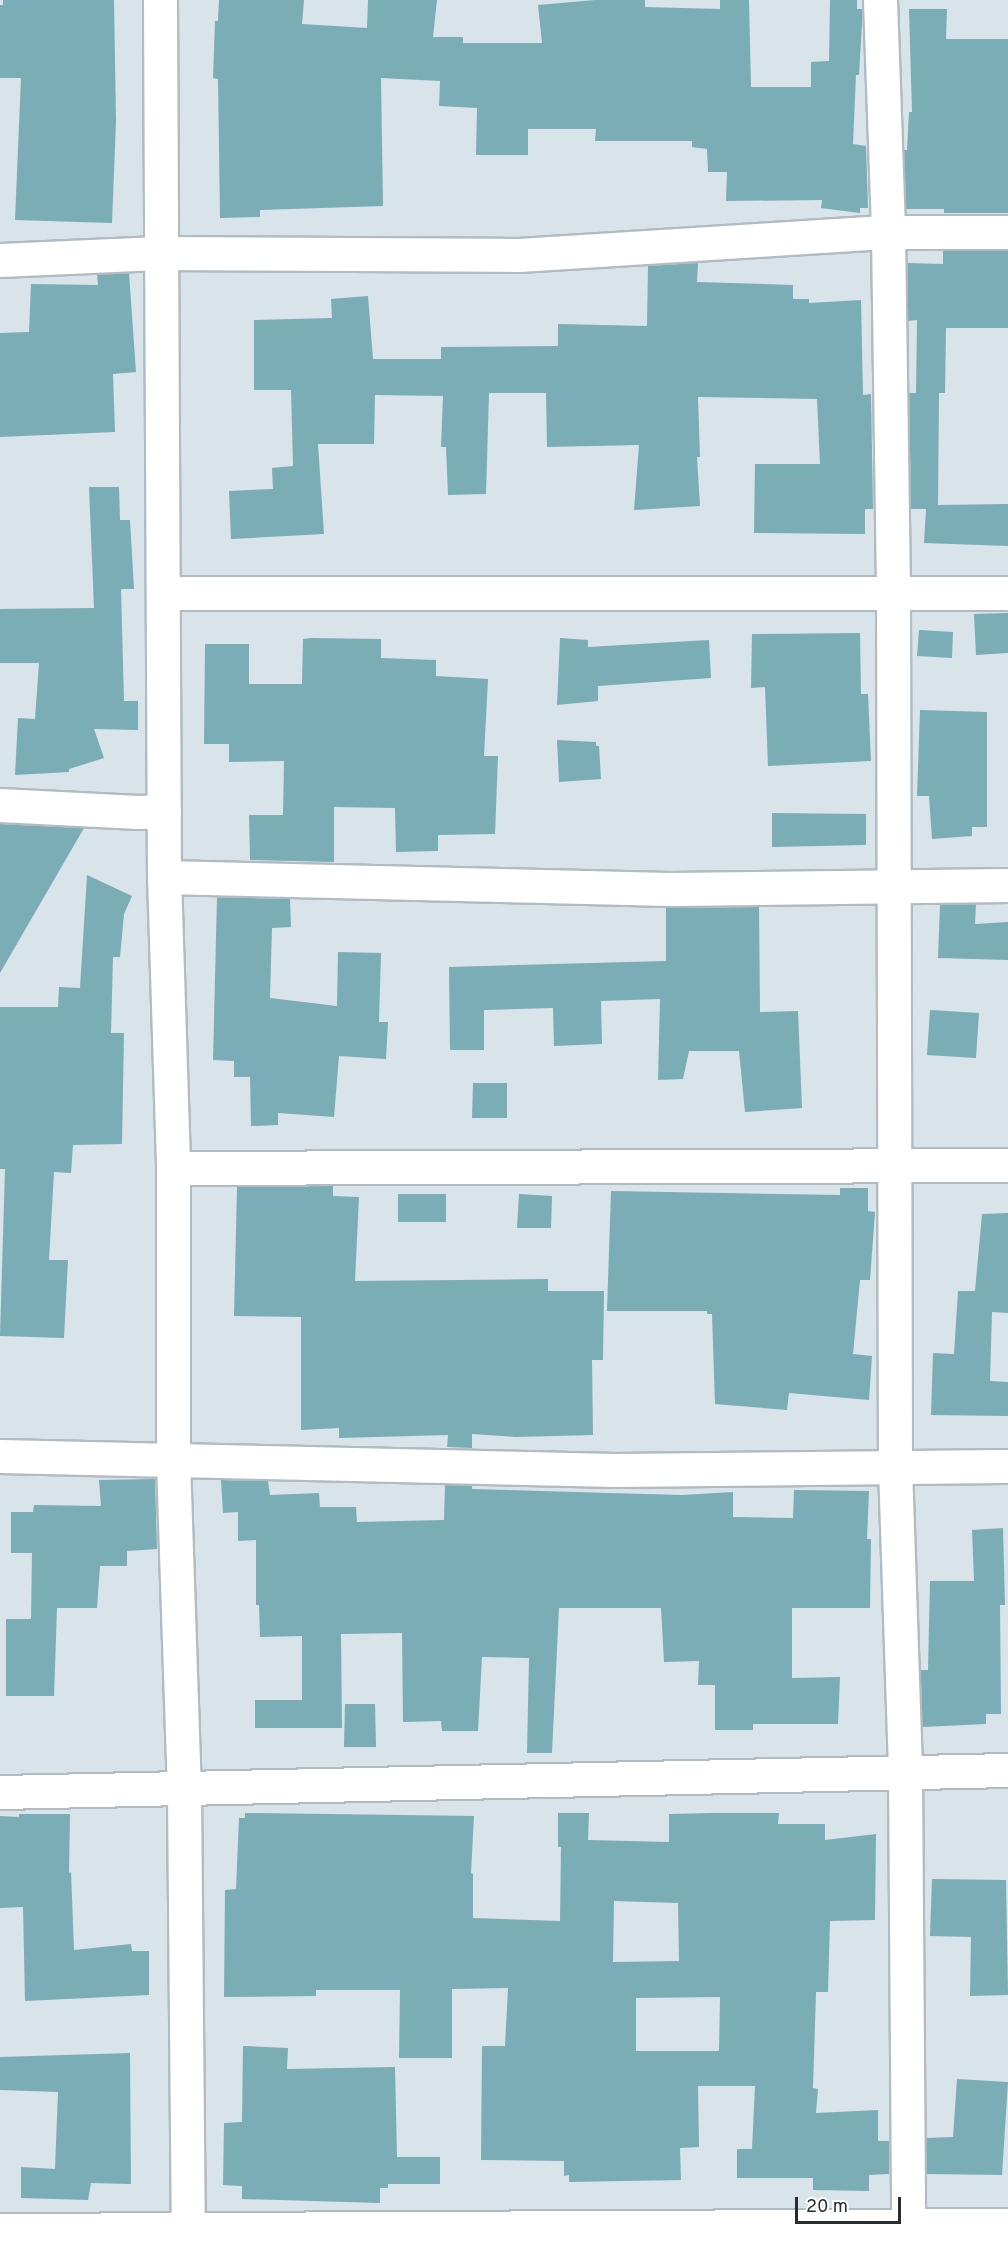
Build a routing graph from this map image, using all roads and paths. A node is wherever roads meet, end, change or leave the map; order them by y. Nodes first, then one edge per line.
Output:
1 (160, 0) edge
2 (880, 0) edge
3 (888, 232) junction
4 (1008, 232) edge
5 (159, 253) junction
6 (0, 260) edge
7 (163, 593) junction
8 (1008, 593) edge
9 (893, 595) junction
10 (0, 805) edge
11 (164, 811) junction
12 (164, 877) junction
13 (893, 885) junction
14 (1008, 885) edge
15 (1008, 1165) edge
16 (895, 1167) junction
17 (173, 1168) junction
18 (0, 1456) edge
19 (173, 1461) junction
20 (1008, 1466) edge
21 (895, 1467) junction
22 (905, 1770) junction
23 (1008, 1770) edge
24 (184, 1790) junction
25 (0, 1792) edge
26 (1008, 2225) edge
27 (0, 2230) edge
28 (908, 2234) edge
29 (188, 2235) edge

1 - 5 street
2 - 3 street
3 - 4 street
3 - 5 street
3 - 9 street
5 - 6 street
5 - 7 street
7 - 9 street
7 - 11 street
8 - 9 street
9 - 13 street
10 - 11 street
11 - 12 street
12 - 13 street
12 - 17 street
13 - 14 street
13 - 16 street
15 - 16 street
16 - 17 street
16 - 21 street
17 - 19 street
18 - 19 street
19 - 21 street
19 - 24 street
20 - 21 street
21 - 22 street
22 - 23 street
22 - 24 street
22 - 28 street
24 - 25 street
24 - 29 street
26 - 28 street
27 - 29 street
28 - 29 street

